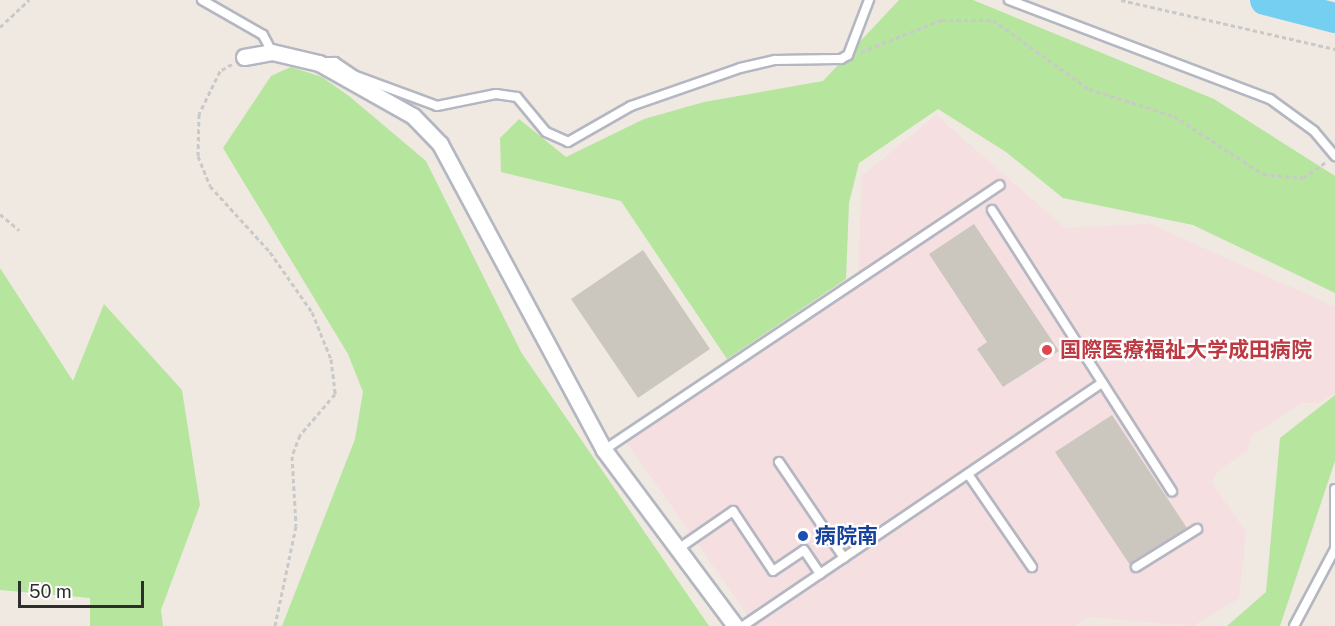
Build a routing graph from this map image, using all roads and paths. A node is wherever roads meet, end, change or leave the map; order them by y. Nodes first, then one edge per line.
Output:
1 (29, 0) edge
2 (202, 0) edge
3 (869, 0) edge
4 (1009, 0) edge
5 (1121, 0) edge
6 (0, 27) edge
7 (1335, 49) edge
8 (272, 52) junction
9 (848, 55) junction
10 (244, 57) joint
11 (319, 63) junction
12 (1335, 155) edge
13 (1000, 185) dead end
14 (992, 210) dead end
15 (0, 214) edge
16 (19, 230) dead end
17 (1102, 382) junction
18 (604, 450) junction
19 (779, 462) dead end
20 (968, 474) junction
21 (1335, 489) edge
22 (1172, 491) dead end
23 (1197, 529) dead end
24 (678, 549) junction
25 (844, 558) junction
26 (1032, 567) dead end
27 (1136, 567) dead end
28 (820, 574) junction
29 (276, 626) edge
30 (735, 626) edge
31 (743, 626) edge
32 (1294, 626) edge

1 - 6 path
2 - 8 lane
3 - 9 lane
4 - 12 lane
5 - 7 path
8 - 10 street
8 - 11 street
9 - 11 lane
9 - 12 path
10 - 29 path
11 - 18 street
13 - 18 lane
14 - 17 lane
15 - 16 path
17 - 20 lane
17 - 22 lane
18 - 24 street
19 - 25 lane
20 - 25 lane
20 - 26 lane
21 - 32 lane
23 - 27 lane
24 - 28 lane
24 - 30 street
25 - 28 lane
28 - 31 lane

